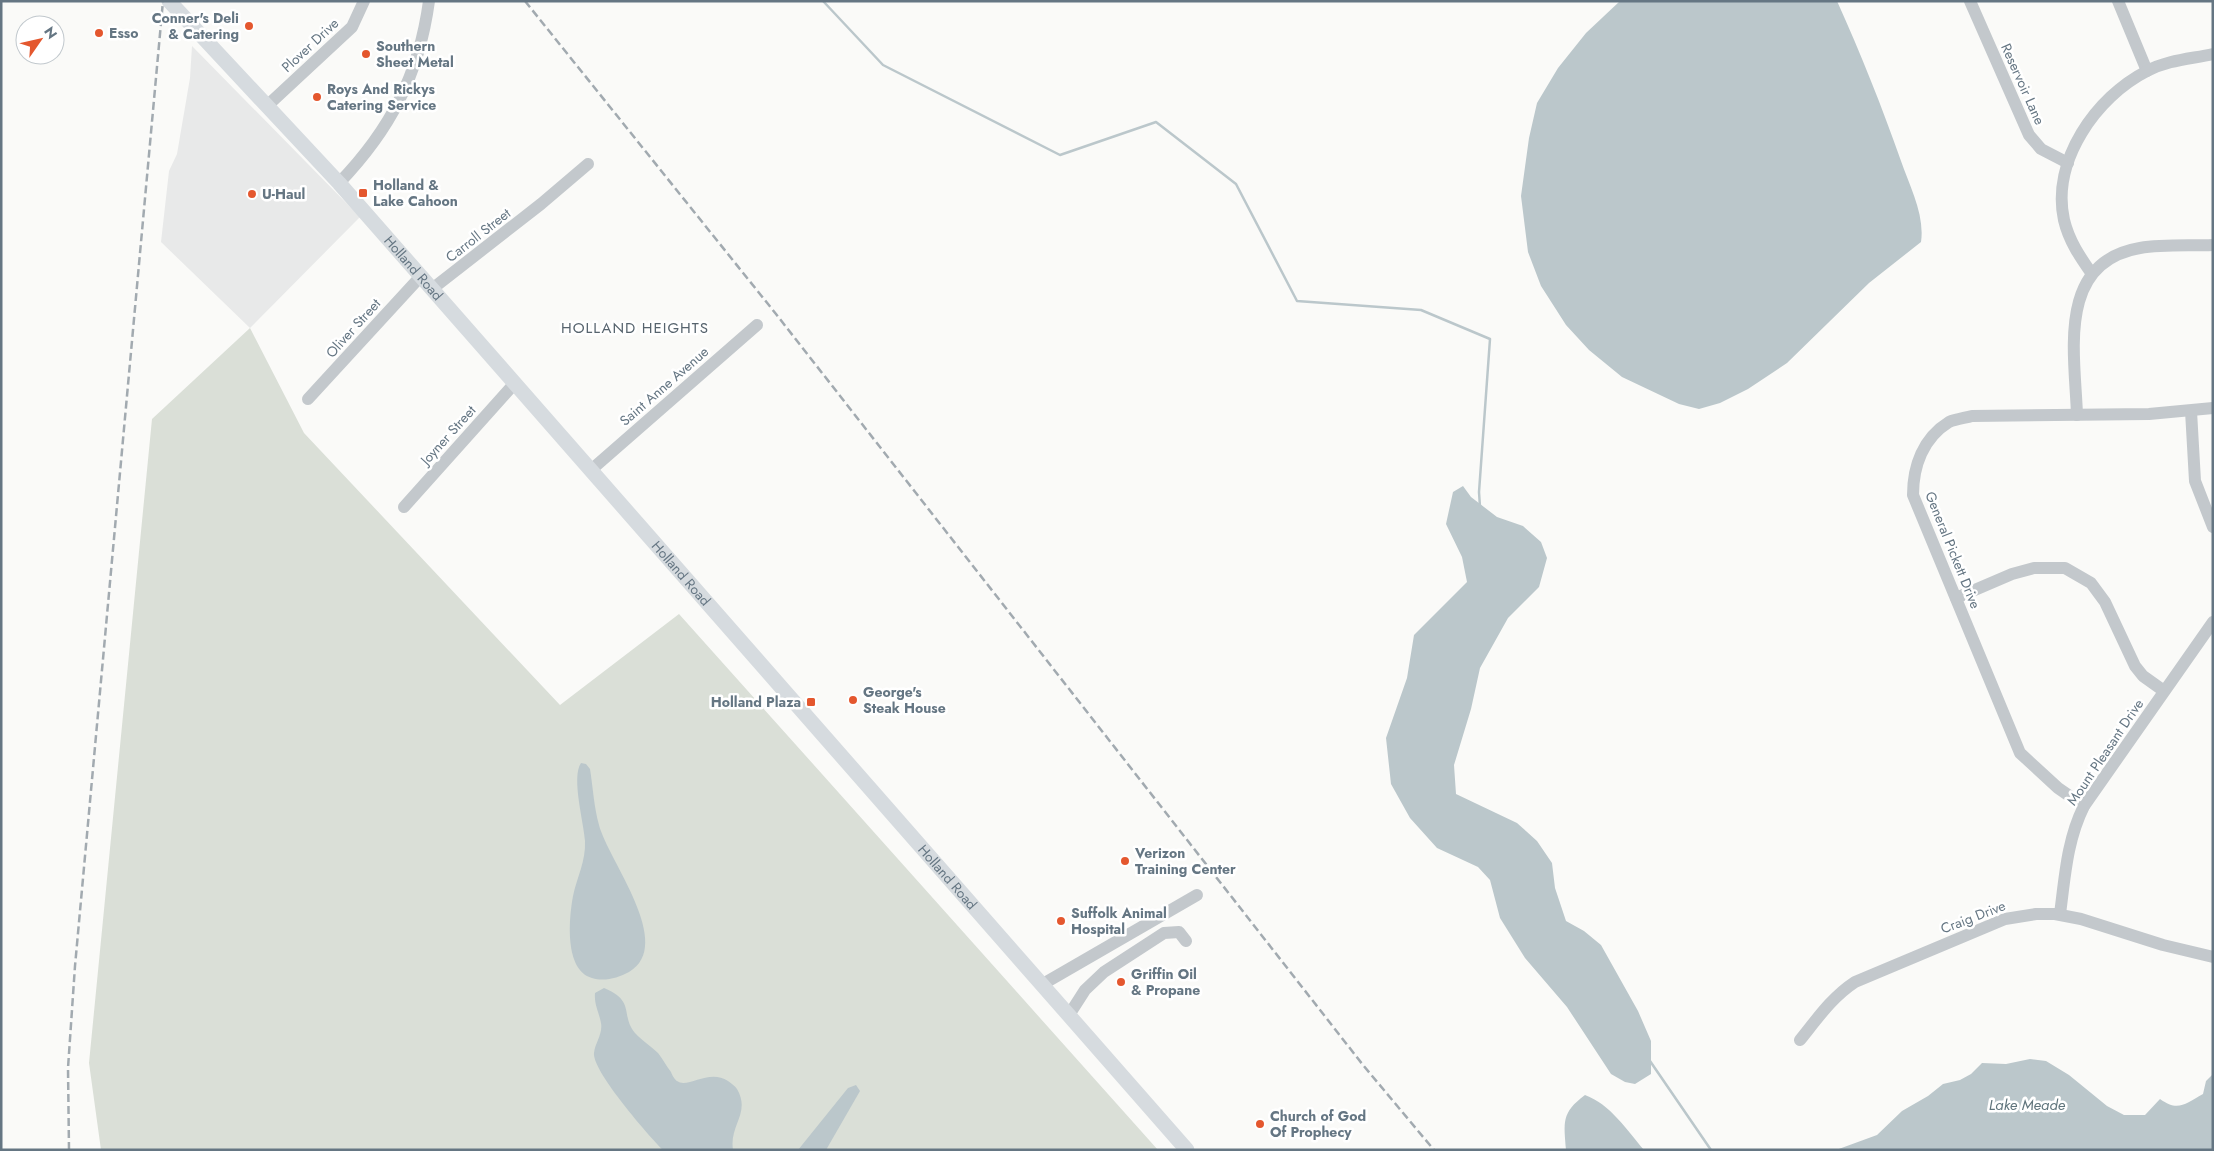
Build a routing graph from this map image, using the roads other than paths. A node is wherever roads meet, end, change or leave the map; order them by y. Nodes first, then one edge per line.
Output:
1 (169, 1) edge
2 (364, 1) edge
3 (429, 1) edge
4 (1970, 1) edge
5 (2118, 1) edge
6 (2213, 54) edge
7 (2147, 70) junction
8 (268, 105) junction
9 (588, 164) dead end
10 (2068, 164) junction
11 (339, 183) junction
12 (2213, 245) edge
13 (2092, 274) junction
14 (421, 276) junction
15 (432, 289) junction
16 (757, 325) dead end
17 (515, 383) junction
18 (308, 399) dead end
19 (2213, 408) edge
20 (2191, 411) junction
21 (2077, 415) junction
22 (591, 470) junction
23 (404, 507) dead end
24 (2213, 526) edge
25 (1956, 598) junction
26 (2213, 622) edge
27 (2164, 691) junction
28 (2084, 806) junction
29 (1197, 895) dead end
30 (2060, 914) junction
31 (1186, 942) dead end
32 (2213, 957) edge
33 (1042, 984) junction
34 (1069, 1015) junction
35 (1800, 1040) dead end
36 (1187, 1150) edge

1 - 8 main road, Holland Road
2 - 8 street, Plover Drive
3 - 11 street
4 - 10 street, Reservoir Lane
5 - 7 street
6 - 7 street
7 - 10 street
8 - 11 main road, Holland Road
9 - 15 street, Carroll Street
10 - 13 street
11 - 14 main road, Holland Road
12 - 13 street
13 - 21 street
14 - 15 main road, Holland Road
14 - 18 street, Oliver Street
15 - 17 main road, Holland Road
16 - 22 street, Saint Anne Avenue
17 - 22 main road, Holland Road
17 - 23 street, Joyner Street
19 - 20 street, General Pickett Drive
20 - 21 street, General Pickett Drive
20 - 24 street
21 - 25 street, General Pickett Drive
22 - 33 main road, Holland Road
25 - 27 street
25 - 28 street, General Pickett Drive
26 - 27 street, Mount Pleasant Drive
27 - 28 street, Mount Pleasant Drive
28 - 30 street, Mount Pleasant Drive
29 - 33 street
30 - 32 street, Craig Drive
30 - 35 street, Craig Drive
31 - 34 street
33 - 34 main road, Holland Road
34 - 36 main road, Holland Road

